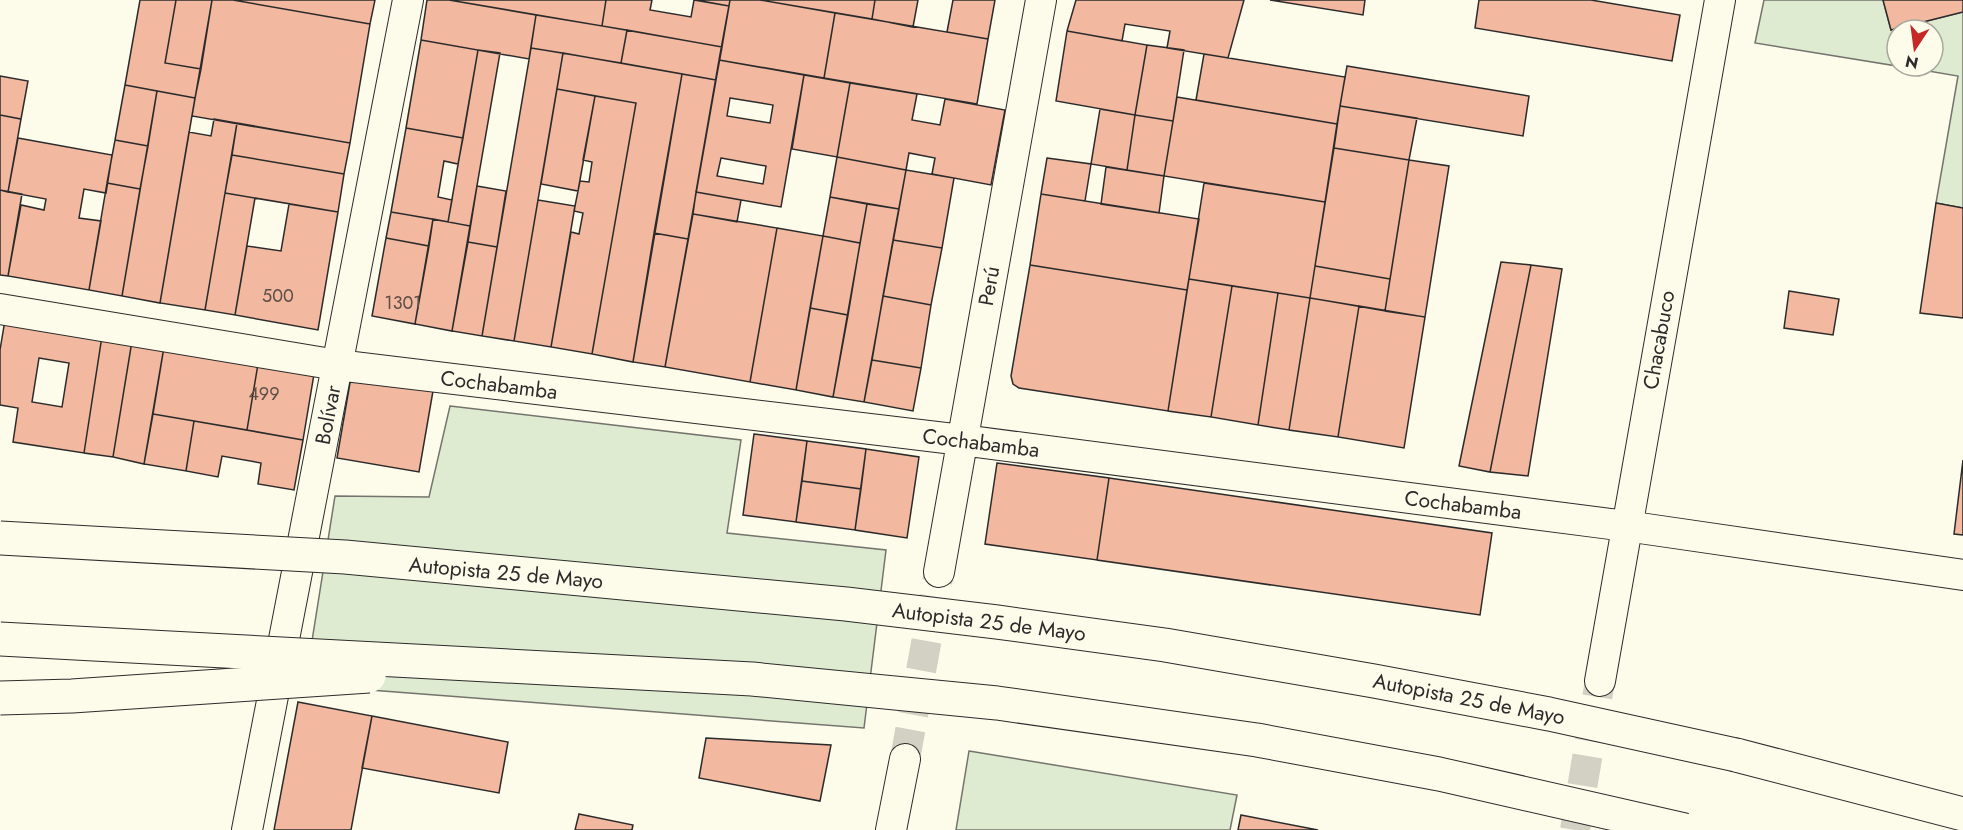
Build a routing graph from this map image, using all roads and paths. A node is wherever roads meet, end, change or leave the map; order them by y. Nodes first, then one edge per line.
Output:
1 (408, 0) edge
2 (1041, 0) edge
3 (1720, 0) edge
4 (0, 309) edge
5 (337, 365) junction
6 (962, 440) junction
7 (1626, 526) junction
8 (0, 538) edge
9 (939, 572) tunnel mouth
10 (1963, 575) edge
11 (0, 639) edge
12 (506, 666) junction
13 (1600, 681) tunnel mouth
14 (0, 698) edge
15 (905, 759) tunnel mouth
16 (1963, 814) edge
17 (247, 830) edge
18 (891, 830) edge
19 (1685, 830) edge

1 - 5 street, Bolívar
2 - 6 street, Perú
3 - 7 street, Chacabuco
4 - 5 street, Cochabamba
5 - 6 street, Cochabamba
5 - 17 street, Bolívar
6 - 7 street, Cochabamba
6 - 9 street, Perú
7 - 10 street, Cochabamba
7 - 13 street, Chacabuco
8 - 16 highway, Autopista 25 de Mayo, bridge
11 - 12 highway, bridge
12 - 14 highway, bridge
12 - 19 highway, bridge
15 - 18 street

